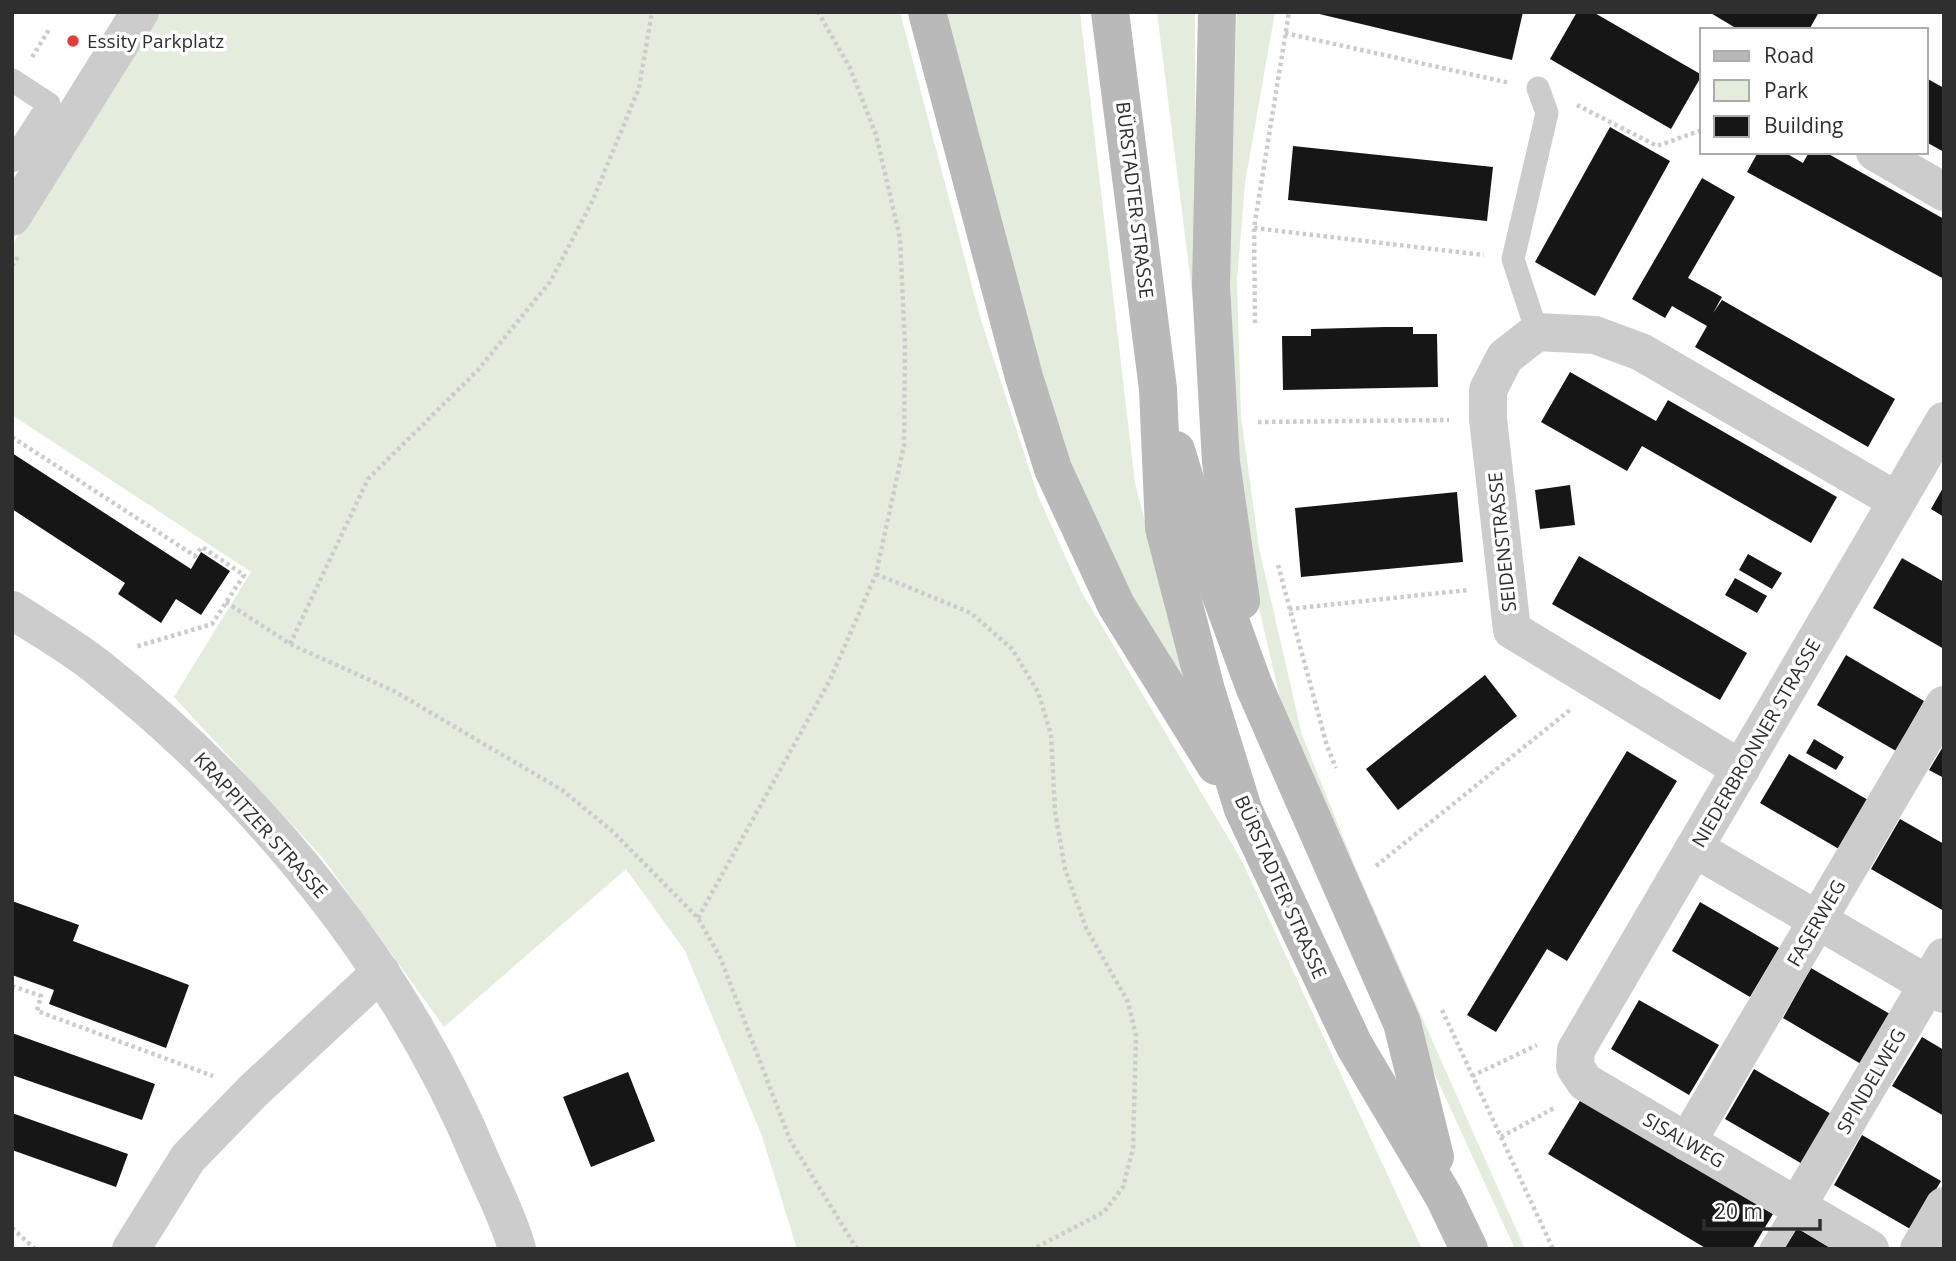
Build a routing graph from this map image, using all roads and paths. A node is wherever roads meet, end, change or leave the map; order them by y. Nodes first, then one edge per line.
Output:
1 (140, 12) edge
2 (652, 12) edge
3 (818, 12) edge
4 (928, 12) edge
5 (1110, 12) edge
6 (1217, 12) edge
7 (1289, 12) edge
8 (50, 28) dead end
9 (1285, 33) junction
10 (40, 44) dead end
11 (12, 80) edge
12 (1538, 88) junction
13 (1700, 131) edge
14 (1878, 154) edge
15 (12, 161) edge
16 (1944, 192) edge
17 (12, 217) edge
18 (1254, 228) junction
19 (1513, 259) junction
20 (1255, 325) dead end
21 (1537, 332) junction
22 (1158, 389) junction
23 (1256, 408) dead end
24 (1488, 419) junction
25 (1944, 421) edge
26 (1256, 422) junction
27 (1258, 435) dead end
28 (12, 437) edge
29 (1897, 501) junction
30 (1276, 555) dead end
31 (876, 573) junction
32 (1507, 586) junction
33 (226, 602) junction
34 (1288, 609) junction
35 (12, 610) edge
36 (289, 644) junction
37 (98, 667) junction
38 (1591, 681) junction
39 (1254, 686) junction
40 (1944, 705) edge
41 (1741, 769) junction
42 (1337, 770) dead end
43 (1243, 809) junction
44 (1695, 848) junction
45 (1371, 854) dead end
46 (1376, 866) junction
47 (1382, 879) dead end
48 (698, 918) junction
49 (1818, 920) junction
50 (381, 972) junction
51 (1938, 978) edge
52 (12, 986) edge
53 (1438, 1002) dead end
54 (1582, 1061) junction
55 (1472, 1076) junction
56 (253, 1091) junction
57 (1501, 1137) junction
58 (1687, 1142) junction
59 (1444, 1197) junction
60 (1797, 1206) junction
61 (1944, 1206) edge
62 (12, 1228) edge
63 (35, 1249) edge
64 (131, 1249) edge
65 (517, 1249) edge
66 (857, 1249) edge
67 (1033, 1249) edge
68 (1469, 1249) edge
69 (1553, 1249) edge
70 (1771, 1249) edge
71 (1870, 1249) edge
72 (1919, 1249) edge

1 - 17 street
2 - 36 path
3 - 31 path
4 - 43 main road
5 - 22 main road, BÜRSTADTER STRASSE
6 - 39 main road
7 - 9 path
8 - 10 path
9 - 12 path
9 - 18 path
11 - 15 lane
12 - 13 path
12 - 19 lane
14 - 16 street
18 - 19 path
18 - 20 path
19 - 21 lane
21 - 24 street, SEIDENSTRASSE
21 - 29 street
22 - 39 main road, BÜRSTADTER STRASSE
22 - 43 main road, BÜRSTADTER STRASSE
23 - 26 path
24 - 26 path
24 - 32 street, SEIDENSTRASSE
25 - 29 street, NIEDERBRONNER STRASSE
26 - 27 path
28 - 33 path
29 - 41 street, NIEDERBRONNER STRASSE
30 - 34 path
31 - 48 path
31 - 67 path
32 - 34 path
32 - 38 street, SEIDENSTRASSE
33 - 36 path
33 - 37 path
34 - 42 path
35 - 37 street, KRAPPITZER STRASSE
36 - 48 path
37 - 50 street, KRAPPITZER STRASSE
38 - 41 street, SEIDENSTRASSE
38 - 46 path
39 - 59 main road, BÜRSTADTER STRASSE
40 - 49 street, FASERWEG
41 - 44 street, NIEDERBRONNER STRASSE
43 - 59 main road, BÜRSTADTER STRASSE
44 - 49 street
44 - 54 street, NIEDERBRONNER STRASSE
45 - 46 path
46 - 47 path
48 - 66 path
49 - 51 street
49 - 58 street, FASERWEG
50 - 56 street
50 - 65 street, KRAPPITZER STRASSE
51 - 60 street, SPINDELWEG
52 - 56 path
53 - 55 path
54 - 55 path
54 - 57 path
54 - 58 street, SISALWEG
55 - 57 path
56 - 64 street
57 - 69 path
58 - 60 street, SISALWEG
59 - 68 main road, BÜRSTADTER STRASSE
60 - 70 lane
60 - 71 street, SISALWEG
61 - 72 street
62 - 63 path

